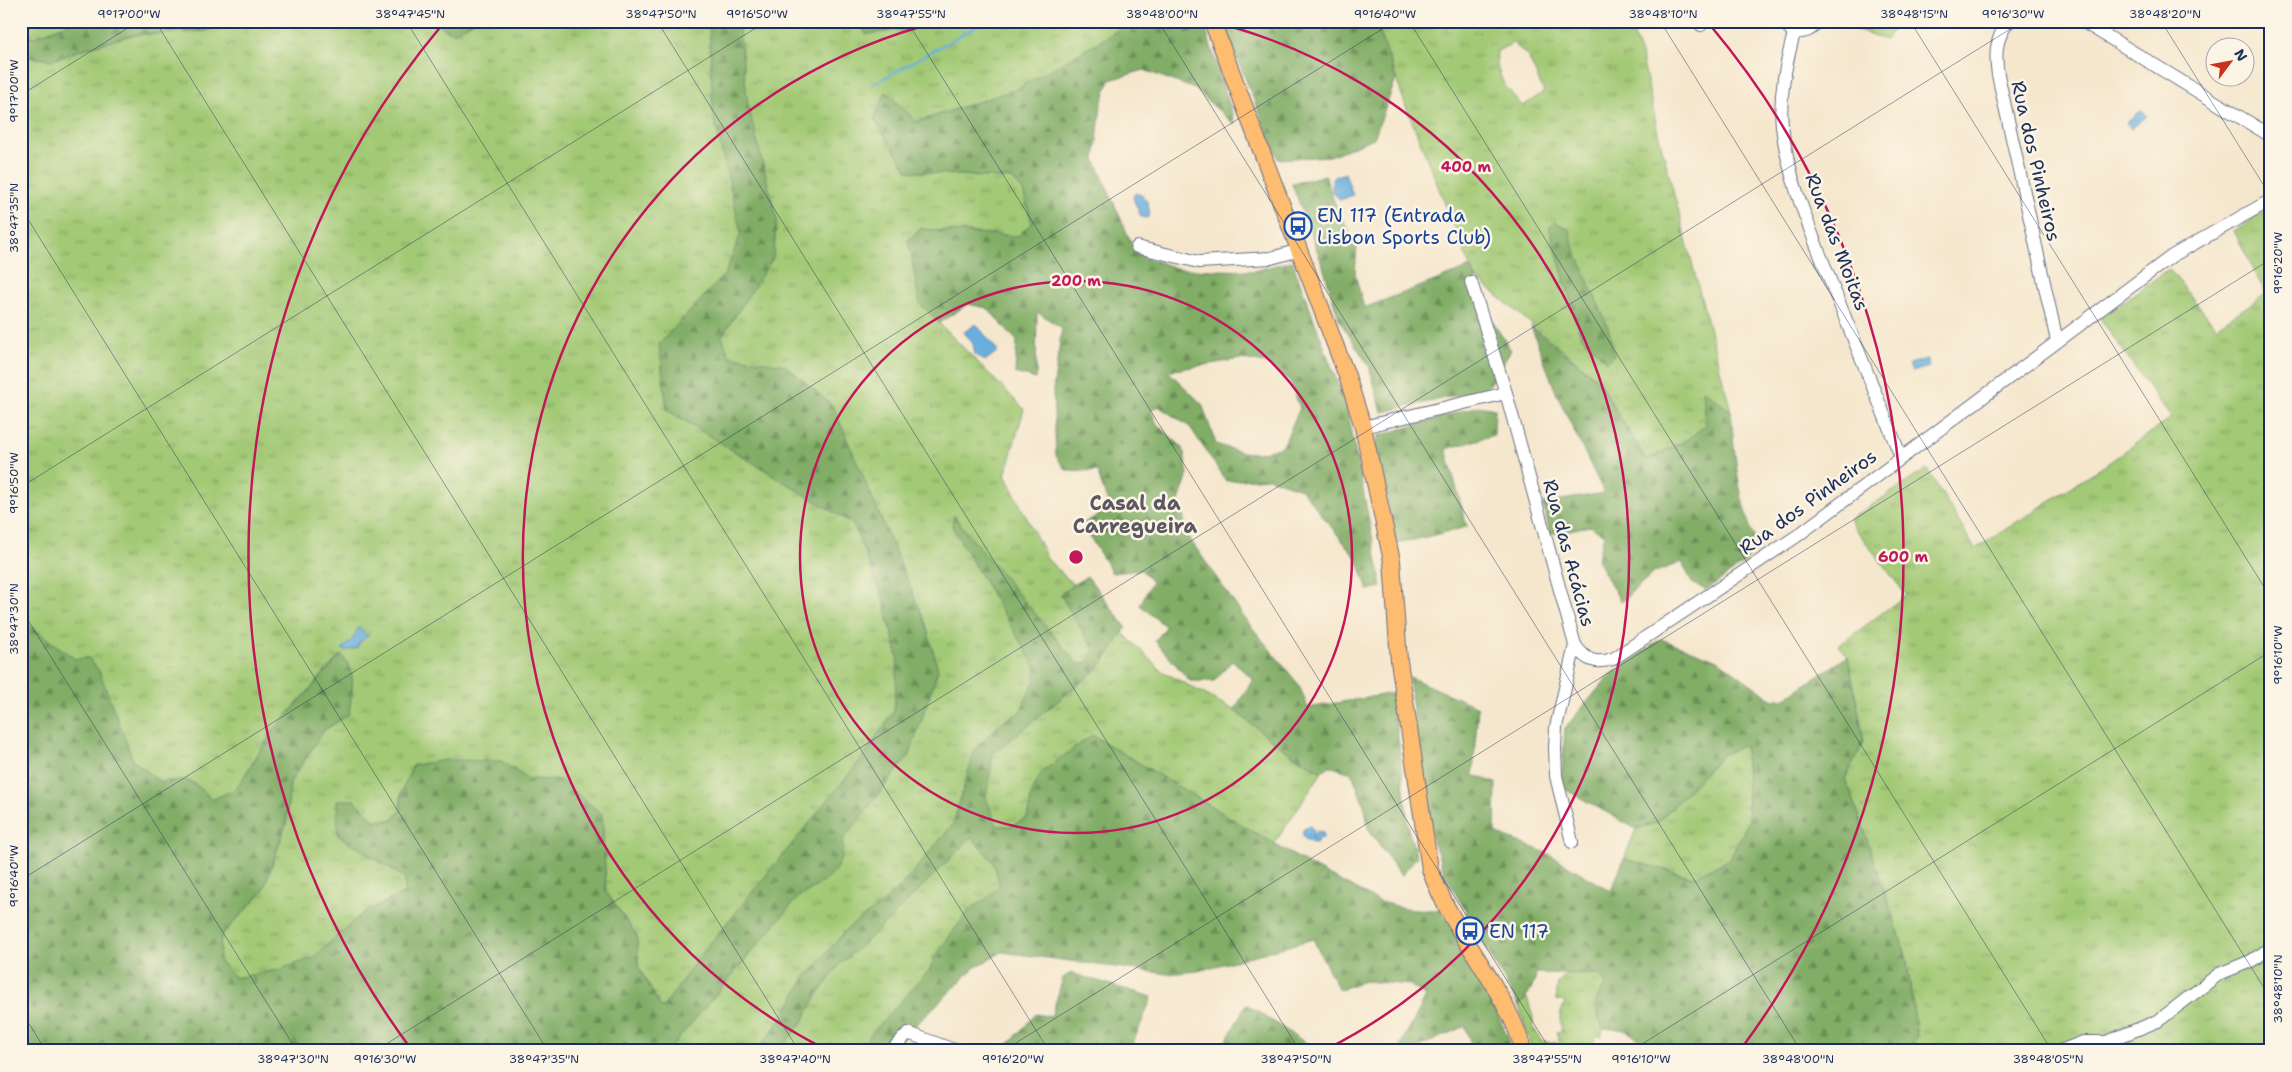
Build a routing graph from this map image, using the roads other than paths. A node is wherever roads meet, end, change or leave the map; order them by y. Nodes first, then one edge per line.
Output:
1 (1212, 21) edge
2 (1786, 21) edge
3 (1817, 21) edge
4 (2008, 21) edge
5 (2082, 21) edge
6 (1794, 33) junction
7 (2271, 136) edge
8 (2271, 200) edge
9 (1137, 247) dead end
10 (1300, 250) junction
11 (1471, 282) dead end
12 (2057, 341) junction
13 (1506, 393) junction
14 (1363, 427) junction
15 (1901, 457) junction
16 (1575, 645) junction
17 (1572, 842) dead end
18 (2271, 946) edge
19 (891, 1051) edge
20 (957, 1051) edge
21 (1523, 1051) edge
22 (2060, 1051) edge

1 - 10 main road
2 - 6 street
3 - 6 street
4 - 12 street, Rua dos Pinheiros
5 - 7 street
6 - 15 street, Rua das Moitas
8 - 12 street, Rua dos Pinheiros
9 - 10 street
10 - 14 main road
11 - 13 street, Rua das Acácias
12 - 15 street, Rua dos Pinheiros
13 - 14 street
13 - 16 street, Rua das Acácias
14 - 21 main road
15 - 16 street, Rua dos Pinheiros
16 - 17 street, Rua das Acácias
18 - 22 street
19 - 20 street

